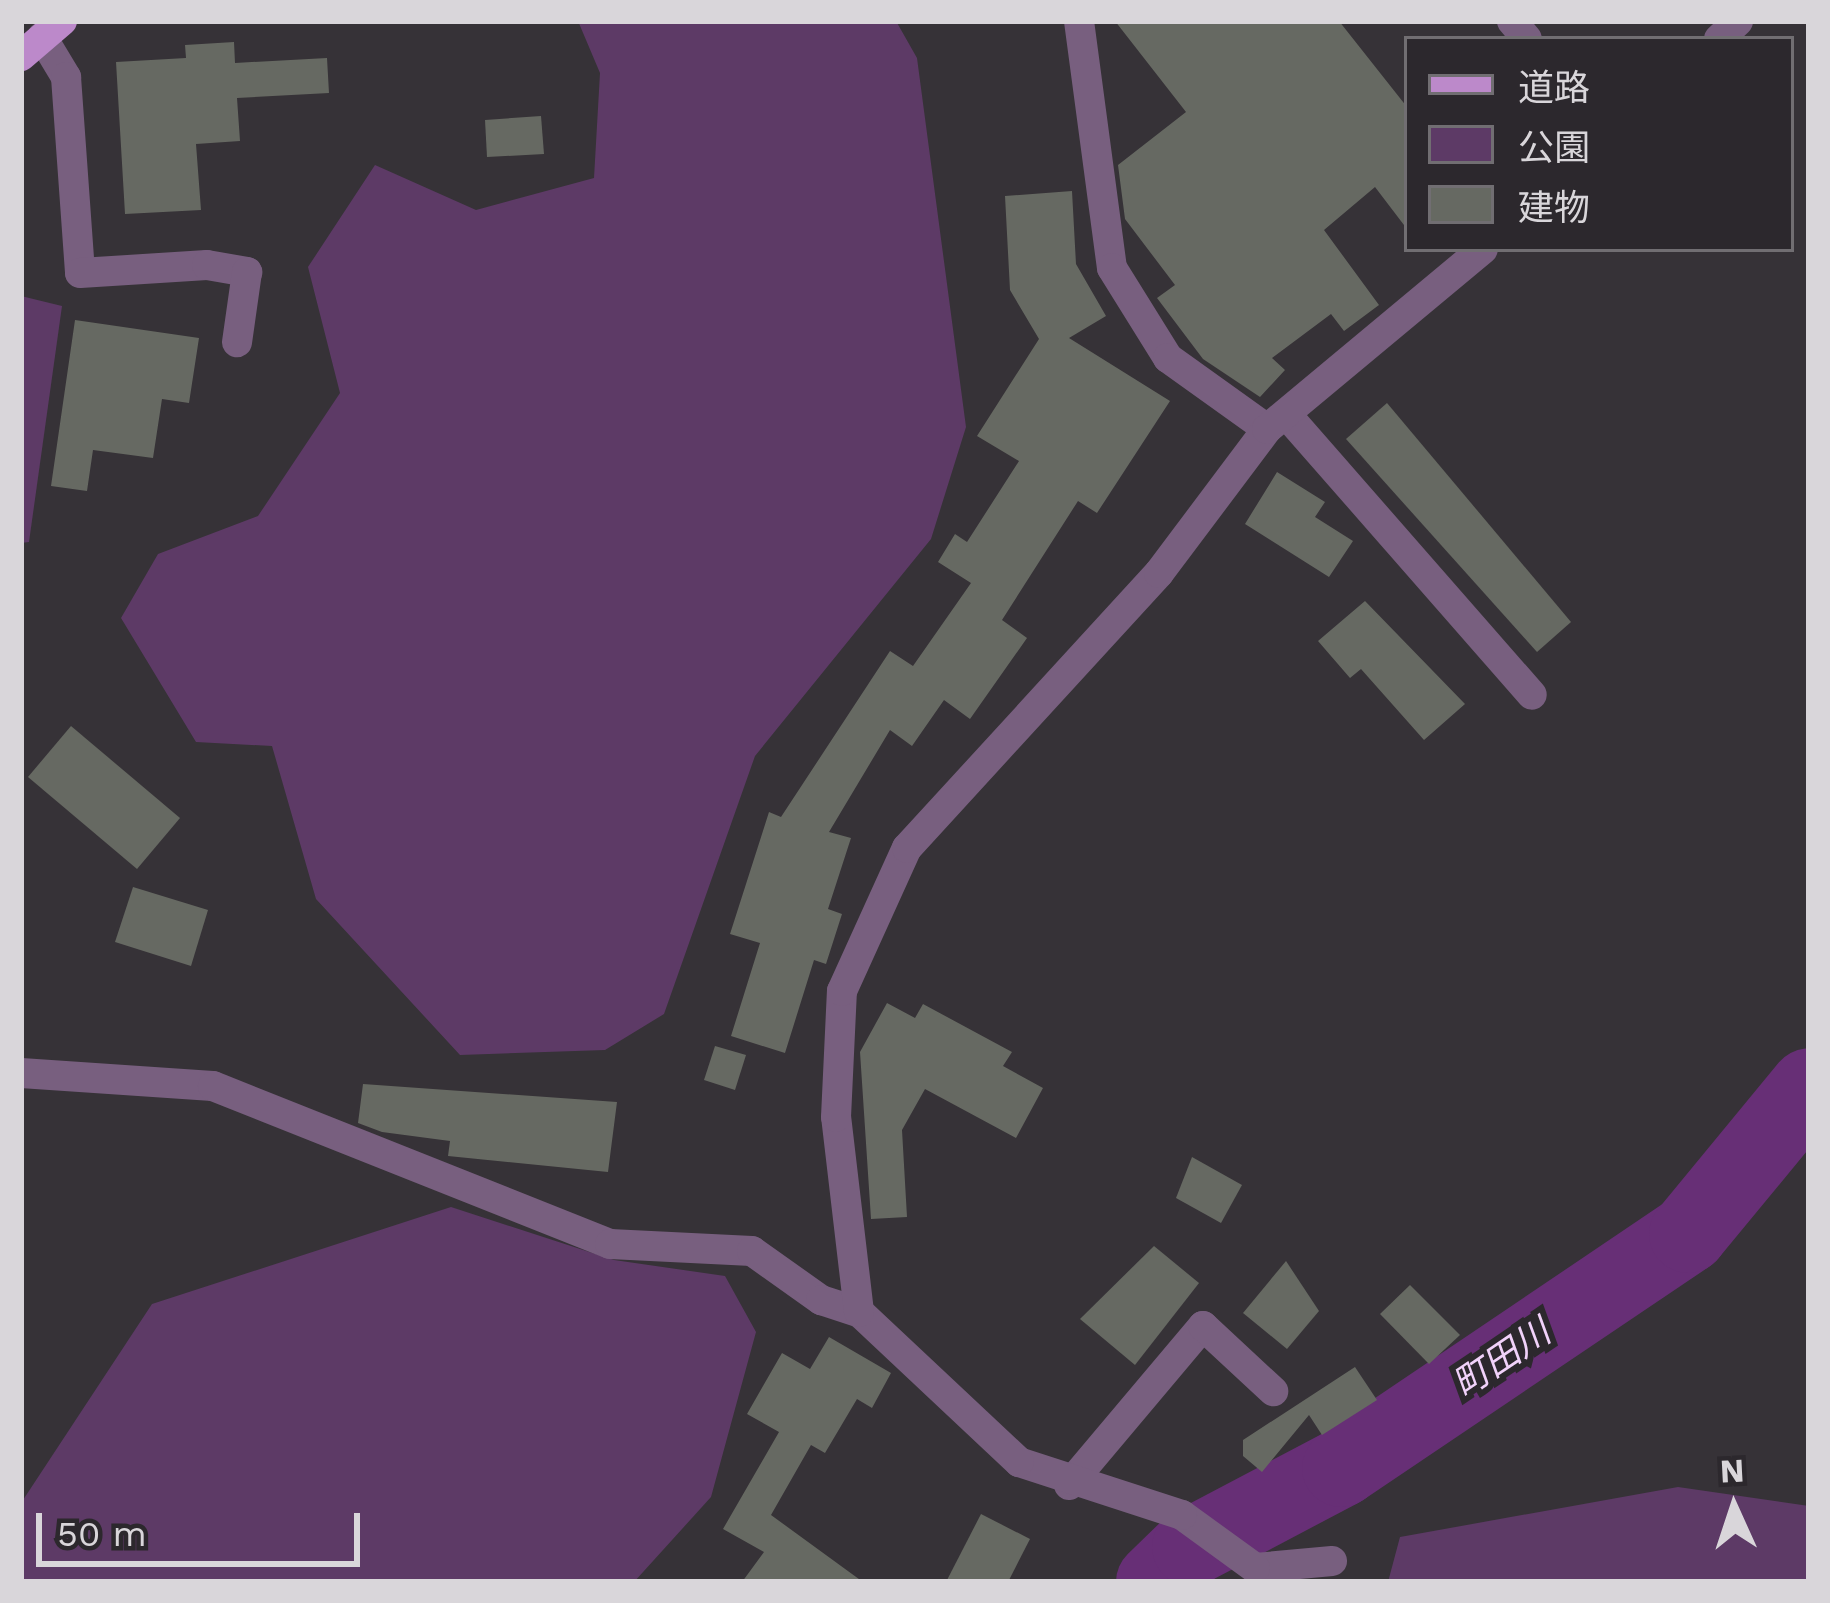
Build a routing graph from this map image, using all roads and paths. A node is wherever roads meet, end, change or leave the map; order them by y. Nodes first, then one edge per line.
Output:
1 (1078, 21) edge
2 (42, 38) edge
3 (1479, 252) edge
4 (237, 342) dead end
5 (1276, 422) junction
6 (1532, 695) dead end
7 (21, 1073) edge
8 (859, 1312) junction
9 (1273, 1391) dead end
10 (1069, 1485) junction
11 (1332, 1561) dead end

1 - 5 street
2 - 4 street
3 - 5 street
5 - 6 street
5 - 8 street
7 - 8 street
8 - 10 street
9 - 10 street
10 - 11 street

